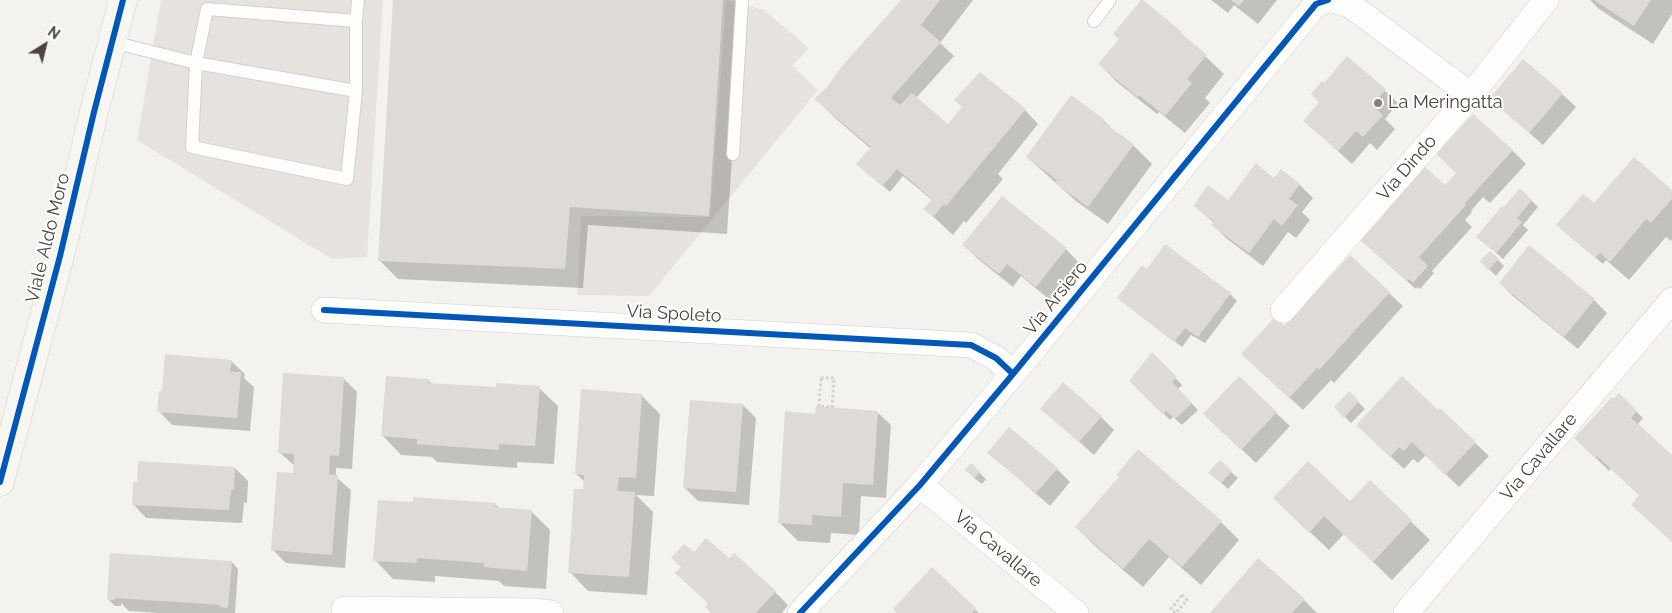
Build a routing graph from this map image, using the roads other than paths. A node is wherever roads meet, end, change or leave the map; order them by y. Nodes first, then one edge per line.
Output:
1 (123, 0) edge
2 (358, 0) edge
3 (742, 0) edge
4 (1110, 0) edge
5 (1328, 0) edge
6 (1332, 0) edge
7 (1546, 0) edge
8 (356, 21) junction
9 (1094, 21) dead end
10 (112, 42) junction
11 (196, 64) junction
12 (356, 91) junction
13 (1471, 94) junction
14 (733, 154) dead end
15 (1672, 300) edge
16 (324, 310) dead end
17 (1283, 310) dead end
18 (1013, 374) junction
19 (0, 482) edge
20 (920, 484) junction
21 (344, 613) edge
22 (551, 613) edge
23 (800, 613) edge
24 (1076, 613) edge
25 (1406, 613) edge

1 - 10 main road, Viale Aldo Moro
2 - 8 lane
3 - 14 lane
4 - 9 lane
5 - 18 street, Via Arsiero
6 - 13 street
7 - 13 street, Via Dindo
8 - 11 lane
8 - 12 lane
10 - 11 lane
10 - 19 main road, Viale Aldo Moro
11 - 12 lane
11 - 12 lane
13 - 17 street, Via Dindo
15 - 25 street, Via Cavallare
16 - 18 street, Via Spoleto
18 - 20 street, Via Arsiero
20 - 23 street, Via Arsiero
20 - 24 street, Via Cavallare
21 - 22 street

